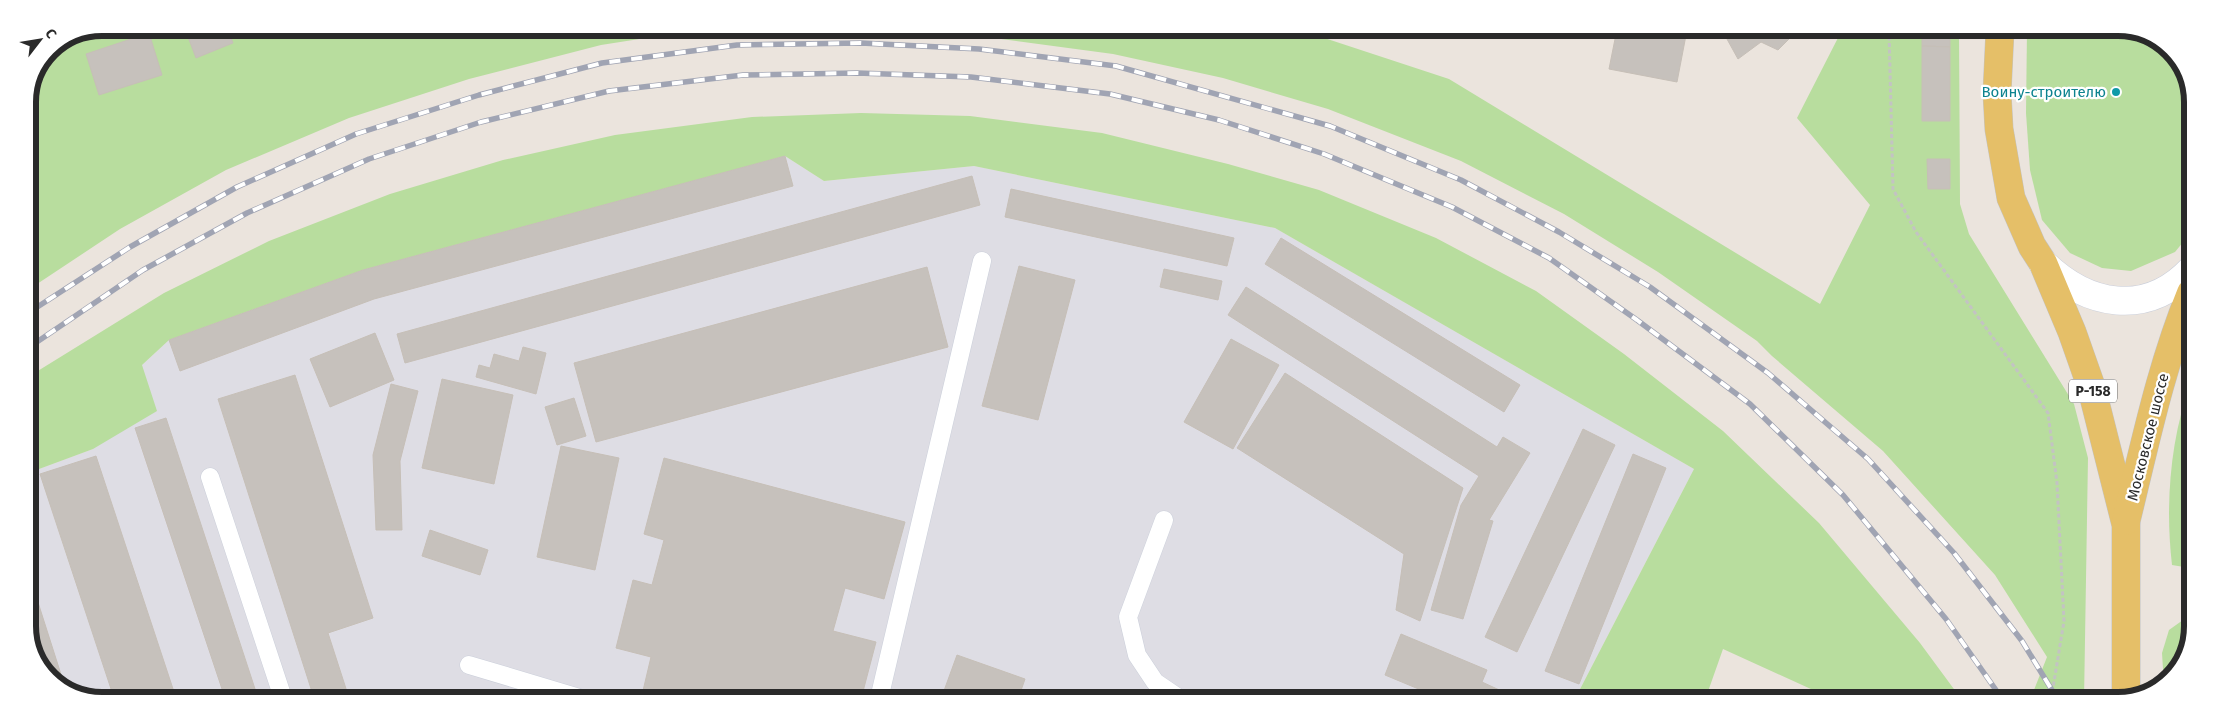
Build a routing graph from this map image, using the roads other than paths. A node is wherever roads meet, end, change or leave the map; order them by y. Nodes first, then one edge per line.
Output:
1 (2000, 36) edge
2 (982, 261) dead end
3 (2043, 263) junction
4 (2184, 276) edge
5 (2184, 311) edge
6 (210, 477) dead end
7 (1164, 520) dead end
8 (2126, 525) junction
9 (469, 665) dead end
10 (2126, 691) edge
11 (281, 692) edge
12 (562, 692) edge
13 (881, 692) edge
14 (1170, 692) edge

1 - 3 main road, Р-158
2 - 13 lane
3 - 4 street
3 - 8 main road, Московское шоссе / Р-158
5 - 8 main road, Московское шоссе / Р-158
6 - 11 lane
7 - 14 lane
8 - 10 main road, Московское шоссе / Р-158
9 - 12 lane

